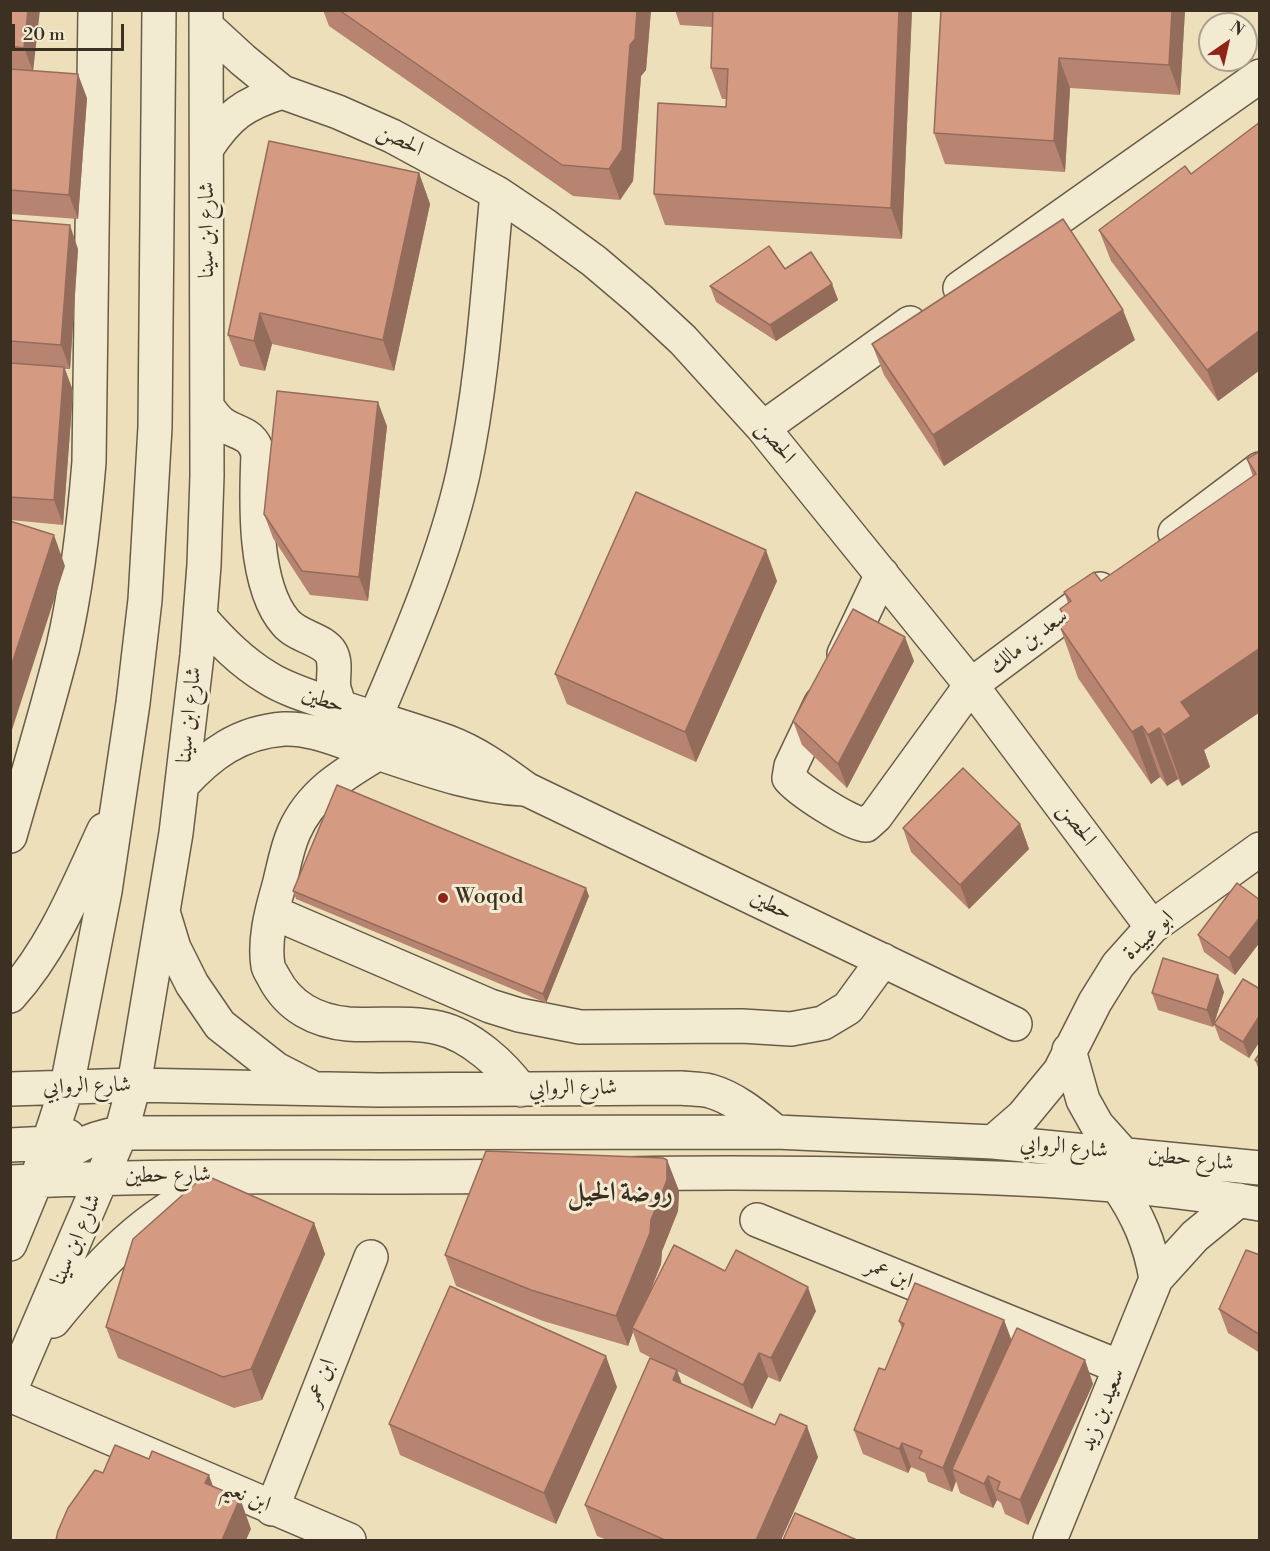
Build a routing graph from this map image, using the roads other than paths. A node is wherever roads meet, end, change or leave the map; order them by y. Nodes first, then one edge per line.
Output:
1 (95, 10) edge
2 (159, 10) edge
3 (206, 18) edge
4 (1260, 76) edge
5 (282, 92) junction
6 (207, 148) junction
7 (497, 193) junction
8 (208, 408) junction
9 (763, 428) junction
10 (1260, 469) edge
11 (1148, 553) edge
12 (882, 574) junction
13 (1120, 574) edge
14 (200, 617) junction
15 (971, 685) junction
16 (340, 707) junction
17 (375, 718) junction
18 (379, 753) junction
19 (182, 785) junction
20 (526, 789) junction
21 (121, 793) junction
22 (10, 836) edge
23 (1260, 849) edge
24 (162, 910) junction
25 (272, 912) junction
26 (1152, 927) junction
27 (883, 960) junction
28 (10, 996) edge
29 (1015, 1024) dead end
30 (1069, 1050) junction
31 (134, 1085) junction
32 (67, 1086) junction
33 (312, 1088) junction
34 (10, 1089) edge
35 (521, 1090) junction
36 (776, 1132) junction
37 (121, 1133) junction
38 (993, 1142) junction
39 (49, 1143) junction
40 (10, 1144) edge
41 (1122, 1153) junction
42 (1260, 1168) edge
43 (599, 1174) edge
44 (233, 1175) junction
45 (552, 1175) edge
46 (103, 1178) junction
47 (23, 1182) edge
48 (1117, 1185) junction
49 (1249, 1202) edge
50 (757, 1220) dead end
51 (10, 1244) edge
52 (370, 1257) dead end
53 (1156, 1279) junction
54 (28, 1353) junction
55 (1120, 1367) junction
56 (10, 1393) edge
57 (272, 1509) junction
58 (1056, 1538) edge
59 (350, 1540) edge

1 - 22 street
2 - 21 street
3 - 5 street, الحصن
3 - 6 street, شارع ابن سينا
4 - 9 street
5 - 6 street
5 - 7 street, الحصن
6 - 8 street, شارع ابن سينا
7 - 9 street, الحصن
7 - 17 street
8 - 14 street, شارع ابن سينا
8 - 16 street
9 - 12 street, الحصن
10 - 11 street
12 - 15 street, الحصن
12 - 15 street, سعد بن مالك
13 - 15 street, سعد بن مالك
14 - 16 street, حطين
14 - 19 street, شارع ابن سينا
15 - 26 street, الحصن
16 - 17 street, حطين
17 - 20 street, حطين
18 - 19 street, حطين
18 - 20 street, حطين
18 - 25 street
19 - 24 street, شارع ابن سينا
20 - 27 street, حطين
21 - 28 street
21 - 32 street
23 - 26 street, ابو عبيدة
24 - 31 street, شارع ابن سينا
24 - 33 street
25 - 27 street
25 - 35 street
26 - 30 street, ابو عبيدة
27 - 29 street, حطين
30 - 38 street, ابو عبيدة
30 - 41 street
31 - 32 street, شارع الروابي
31 - 33 street, شارع الروابي
31 - 37 street, شارع ابن سينا
31 - 39 street
32 - 34 street, شارع الروابي
32 - 39 street
33 - 35 street, شارع الروابي
35 - 36 street, شارع الروابي
36 - 37 street
36 - 38 street, شارع الروابي
37 - 46 street, شارع ابن سينا
37 - 47 street
38 - 41 street, شارع الروابي
39 - 40 street
39 - 47 street
41 - 42 street, شارع حطين
43 - 48 street, شارع الروابي
44 - 45 street
44 - 46 street, شارع حطين
44 - 54 street
46 - 47 street
46 - 54 street, شارع ابن سينا
47 - 51 street
48 - 49 street, شارع الروابي
48 - 53 street
49 - 53 street, سعيد بن زيد
50 - 55 street, ابن عمر
52 - 57 street, ابن عمر
53 - 55 street, سعيد بن زيد
54 - 56 street, شارع ابن سينا
55 - 58 street, سعيد بن زيد
56 - 57 street, ابن نعيم
57 - 59 street, ابن نعيم

